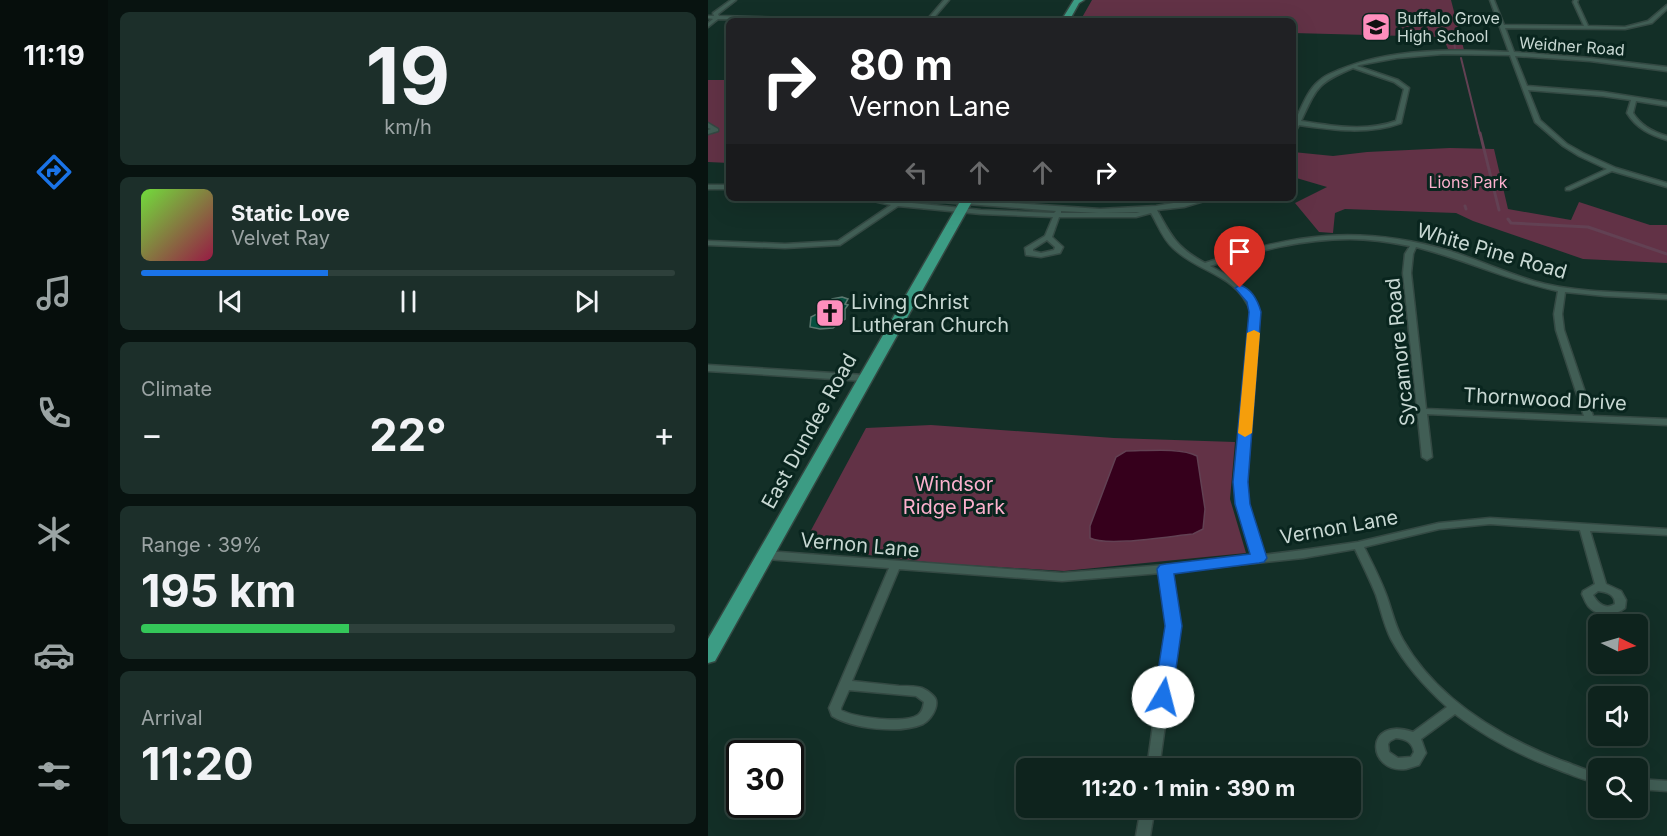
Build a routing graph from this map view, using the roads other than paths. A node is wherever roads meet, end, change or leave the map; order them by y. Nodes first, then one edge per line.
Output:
1 (734, 0) edge
2 (947, 0) edge
3 (1081, 0) edge
4 (1492, 0) edge
5 (1576, 0) edge
6 (1667, 6) edge
7 (708, 17) edge
8 (717, 17) junction
9 (735, 18) edge
10 (931, 18) edge
11 (1067, 18) edge
12 (1078, 18) edge
13 (708, 26) edge
14 (1502, 26) junction
15 (1587, 28) junction
16 (1625, 28) junction
17 (1635, 34) dead end
18 (1511, 55) junction
19 (1353, 66) junction
20 (1667, 69) edge
21 (1526, 88) junction
22 (1634, 98) junction
23 (1667, 104) edge
24 (1296, 120) edge
25 (1296, 122) edge
26 (708, 124) edge
27 (708, 132) edge
28 (1667, 138) edge
29 (1610, 170) junction
30 (1667, 185) edge
31 (708, 186) edge
32 (726, 187) edge
33 (1568, 189) dead end
34 (882, 201) edge
35 (1196, 201) edge
36 (965, 203) edge
37 (897, 204) junction
38 (1153, 210) junction
39 (1058, 212) junction
40 (1048, 237) dead end
41 (708, 243) edge
42 (1414, 244) junction
43 (1205, 265) junction
44 (1562, 290) junction
45 (1667, 297) edge
46 (708, 368) edge
47 (864, 378) junction
48 (1422, 411) junction
49 (1589, 418) junction
50 (1667, 422) edge
51 (1427, 457) dead end
52 (1584, 526) junction
53 (1667, 532) edge
54 (1358, 545) junction
55 (765, 555) junction
56 (1259, 558) junction
57 (895, 566) junction
58 (1166, 569) junction
59 (1601, 587) dead end
60 (708, 656) edge
61 (845, 685) junction
62 (1455, 707) junction
63 (1414, 738) dead end
64 (1154, 758) edge
65 (1588, 774) edge
66 (1648, 785) edge
67 (1667, 786) edge
68 (1146, 818) edge
69 (1143, 836) edge

1 - 8 street
2 - 10 street
3 - 11 main road
3 - 12 main road
4 - 14 street
5 - 15 street
6 - 16 street
7 - 8 street
8 - 9 street
8 - 13 street
14 - 15 street
14 - 18 street
15 - 16 street
16 - 17 street
18 - 19 street, Weidner Road
18 - 20 street, Weidner Road
18 - 21 street
19 - 24 street, Weidner Road
19 - 25 street
21 - 22 street
21 - 29 street
22 - 23 street
22 - 28 street
26 - 27 street
29 - 30 street
29 - 33 street
31 - 32 street
34 - 37 street
35 - 38 street
36 - 37 street
36 - 39 street
36 - 47 main road, East Dundee Road
37 - 41 street
38 - 39 street
38 - 43 street
39 - 40 street
42 - 43 street, White Pine Road
42 - 44 street, White Pine Road
42 - 48 street, Sycamore Road
43 - 56 street
44 - 45 street, White Pine Road
44 - 49 street
46 - 47 street
47 - 55 main road, East Dundee Road
48 - 49 street, Thornwood Drive
48 - 51 street, Sycamore Road
49 - 50 street, Thornwood Drive
52 - 53 street, Vernon Lane
52 - 54 street, Vernon Lane
52 - 59 street
54 - 56 street, Vernon Lane
54 - 62 street
55 - 57 street, Vernon Lane
55 - 60 main road, East Dundee Road
56 - 58 street, Vernon Lane
57 - 58 street, Vernon Lane
57 - 61 street
58 - 64 street
61 - 61 street
62 - 63 street
62 - 65 street
66 - 67 street
68 - 69 street

